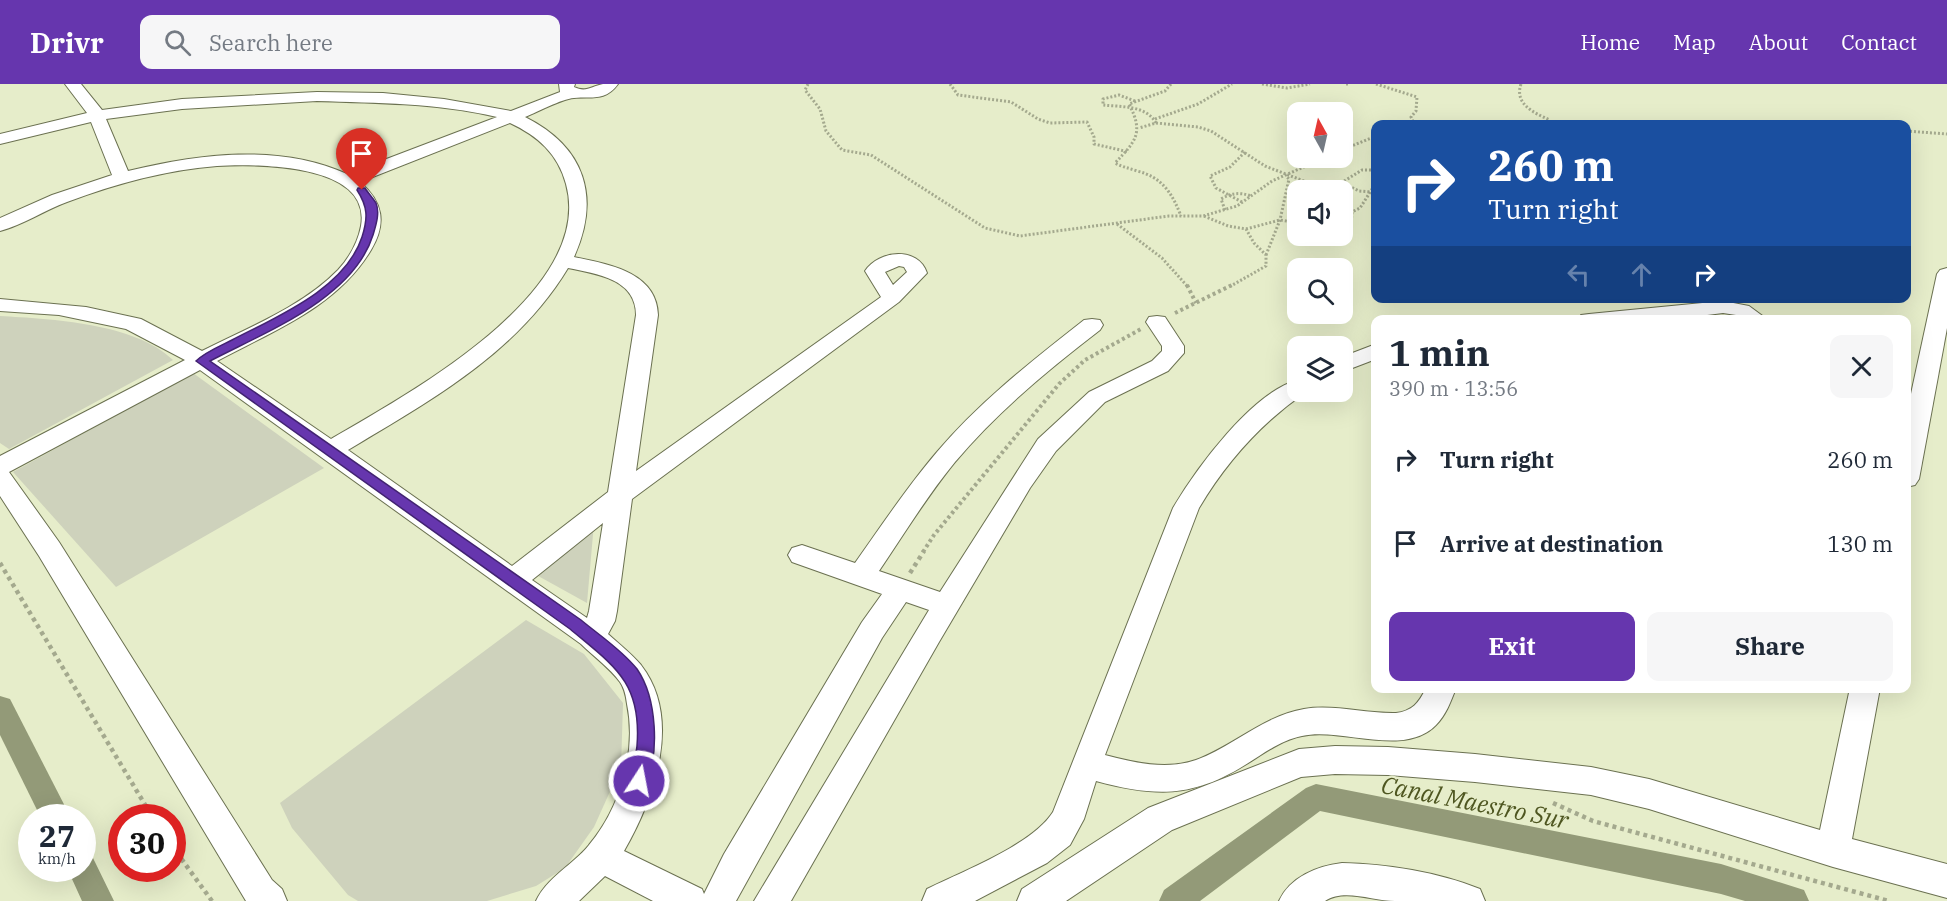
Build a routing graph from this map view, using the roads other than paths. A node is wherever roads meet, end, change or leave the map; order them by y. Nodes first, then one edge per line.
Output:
1 (73, 84) edge
2 (610, 84) edge
3 (570, 89) edge
4 (96, 114) junction
5 (510, 117) junction
6 (0, 139) edge
7 (122, 178) junction
8 (348, 180) junction
9 (0, 225) edge
10 (563, 261) junction
11 (1947, 274) edge
12 (892, 298) dead end
13 (0, 305) edge
14 (1666, 315) edge
15 (1750, 315) edge
16 (1157, 322) dead end
17 (1092, 325) dead end
18 (1371, 353) edge
19 (1353, 360) edge
20 (202, 361) junction
21 (1287, 394) edge
22 (330, 450) junction
23 (1911, 454) edge
24 (0, 466) edge
25 (0, 477) edge
26 (622, 494) junction
27 (802, 555) dead end
28 (861, 576) junction
29 (513, 580) junction
30 (899, 591) junction
31 (946, 605) junction
32 (591, 636) junction
33 (1438, 693) edge
34 (1864, 693) edge
35 (1086, 764) junction
36 (1833, 850) junction
37 (601, 857) junction
38 (1947, 881) edge
39 (567, 898) edge
40 (269, 901) edge
41 (689, 901) edge
42 (718, 901) edge
43 (772, 901) edge
44 (940, 901) edge
45 (1035, 901) edge
46 (1297, 901) edge
47 (1467, 901) edge

1 - 4 street
2 - 3 street
3 - 5 street
4 - 5 street
4 - 6 street
4 - 7 street
5 - 8 street
5 - 10 street
7 - 8 street
7 - 9 street
8 - 20 street
10 - 22 street
10 - 26 street
11 - 23 street
12 - 26 street
13 - 20 street
14 - 15 street
16 - 31 street
17 - 28 street
18 - 19 street
20 - 22 street
20 - 24 street
21 - 35 street
22 - 29 street
25 - 40 street
26 - 29 street
26 - 32 street
27 - 28 street
28 - 30 street
29 - 32 street
30 - 31 street
30 - 42 street
31 - 43 street
32 - 37 street
33 - 35 street
34 - 36 street
35 - 44 street
36 - 38 street
36 - 45 street
37 - 39 street
37 - 41 street
46 - 47 street

